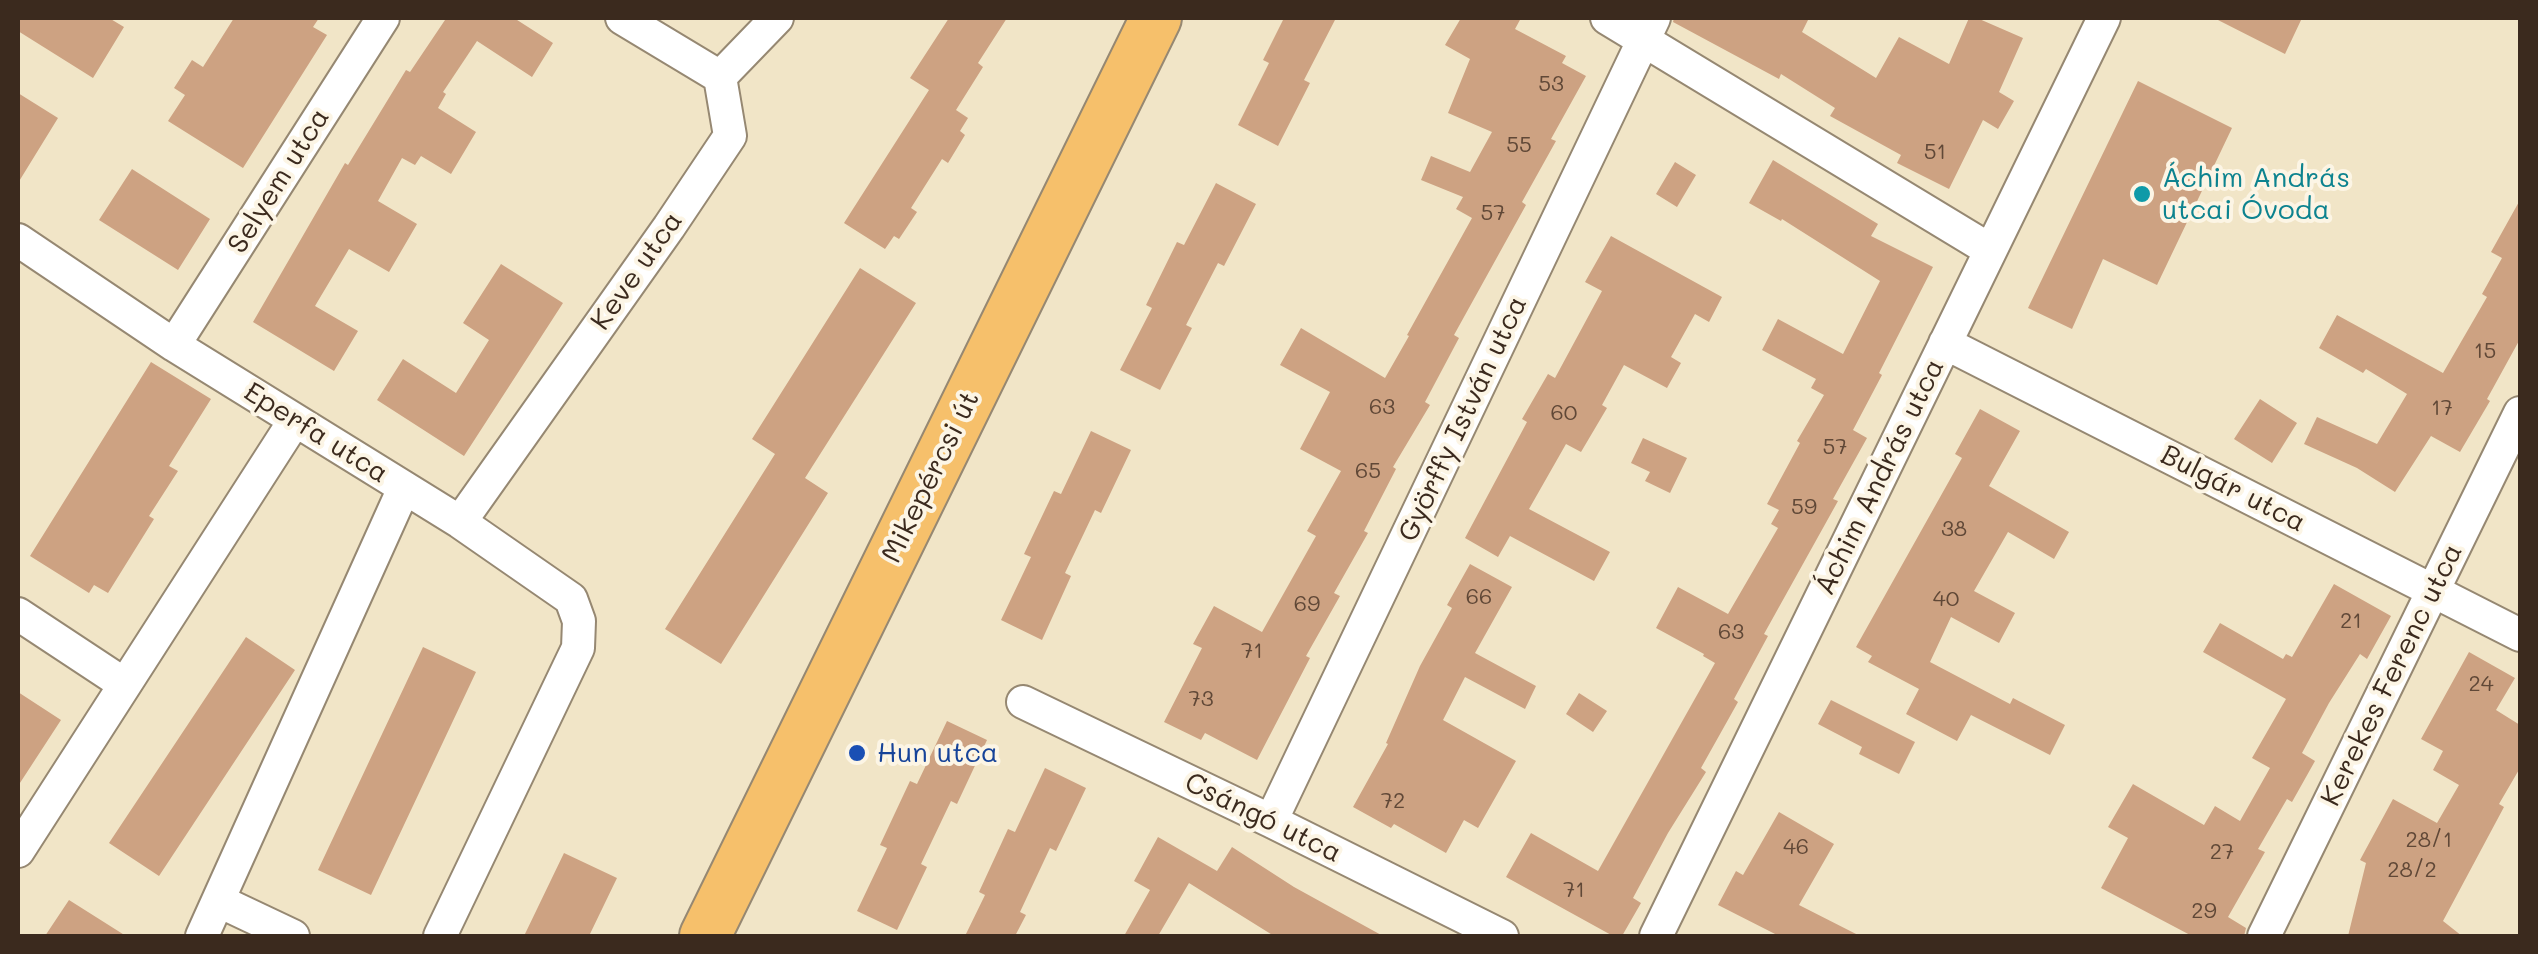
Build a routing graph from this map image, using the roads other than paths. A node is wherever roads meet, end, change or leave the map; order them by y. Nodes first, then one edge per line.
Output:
1 (383, 18) edge
2 (622, 18) edge
3 (777, 18) edge
4 (1156, 18) edge
5 (1607, 18) edge
6 (2104, 18) edge
7 (1648, 29) edge
8 (720, 77) junction
9 (18, 240) edge
10 (1990, 250) junction
11 (1945, 343) junction
12 (174, 345) junction
13 (2520, 413) edge
14 (295, 420) junction
15 (404, 488) junction
16 (460, 522) junction
17 (2433, 591) junction
18 (18, 614) edge
19 (2520, 635) edge
20 (124, 684) junction
21 (1023, 702) dead end
22 (30, 807) edge
23 (1271, 820) junction
24 (18, 852) edge
25 (219, 901) junction
26 (202, 936) edge
27 (294, 936) edge
28 (440, 936) edge
29 (706, 936) edge
30 (1502, 936) edge
31 (1656, 936) edge
32 (2264, 936) edge

1 - 12 street, Selyem utca
2 - 8 street
3 - 8 street
4 - 29 main road, Mikepércsi út
5 - 7 street
6 - 10 street, Áchim András utca
7 - 10 street
7 - 23 street, Györffy István utca
8 - 16 street, Keve utca
9 - 12 street, Eperfa utca
10 - 11 street, Áchim András utca
11 - 17 street, Bulgár utca
11 - 31 street, Áchim András utca
12 - 14 street, Eperfa utca
13 - 17 street, Kerekes Ferenc utca
14 - 15 street, Eperfa utca
14 - 20 street
15 - 16 street, Eperfa utca
15 - 25 street
16 - 28 street, Eperfa utca
17 - 19 street, Bulgár utca
17 - 32 street, Kerekes Ferenc utca
18 - 20 street
20 - 22 street
21 - 23 street, Csángó utca
22 - 24 street
23 - 30 street, Csángó utca
25 - 26 street
25 - 27 street

